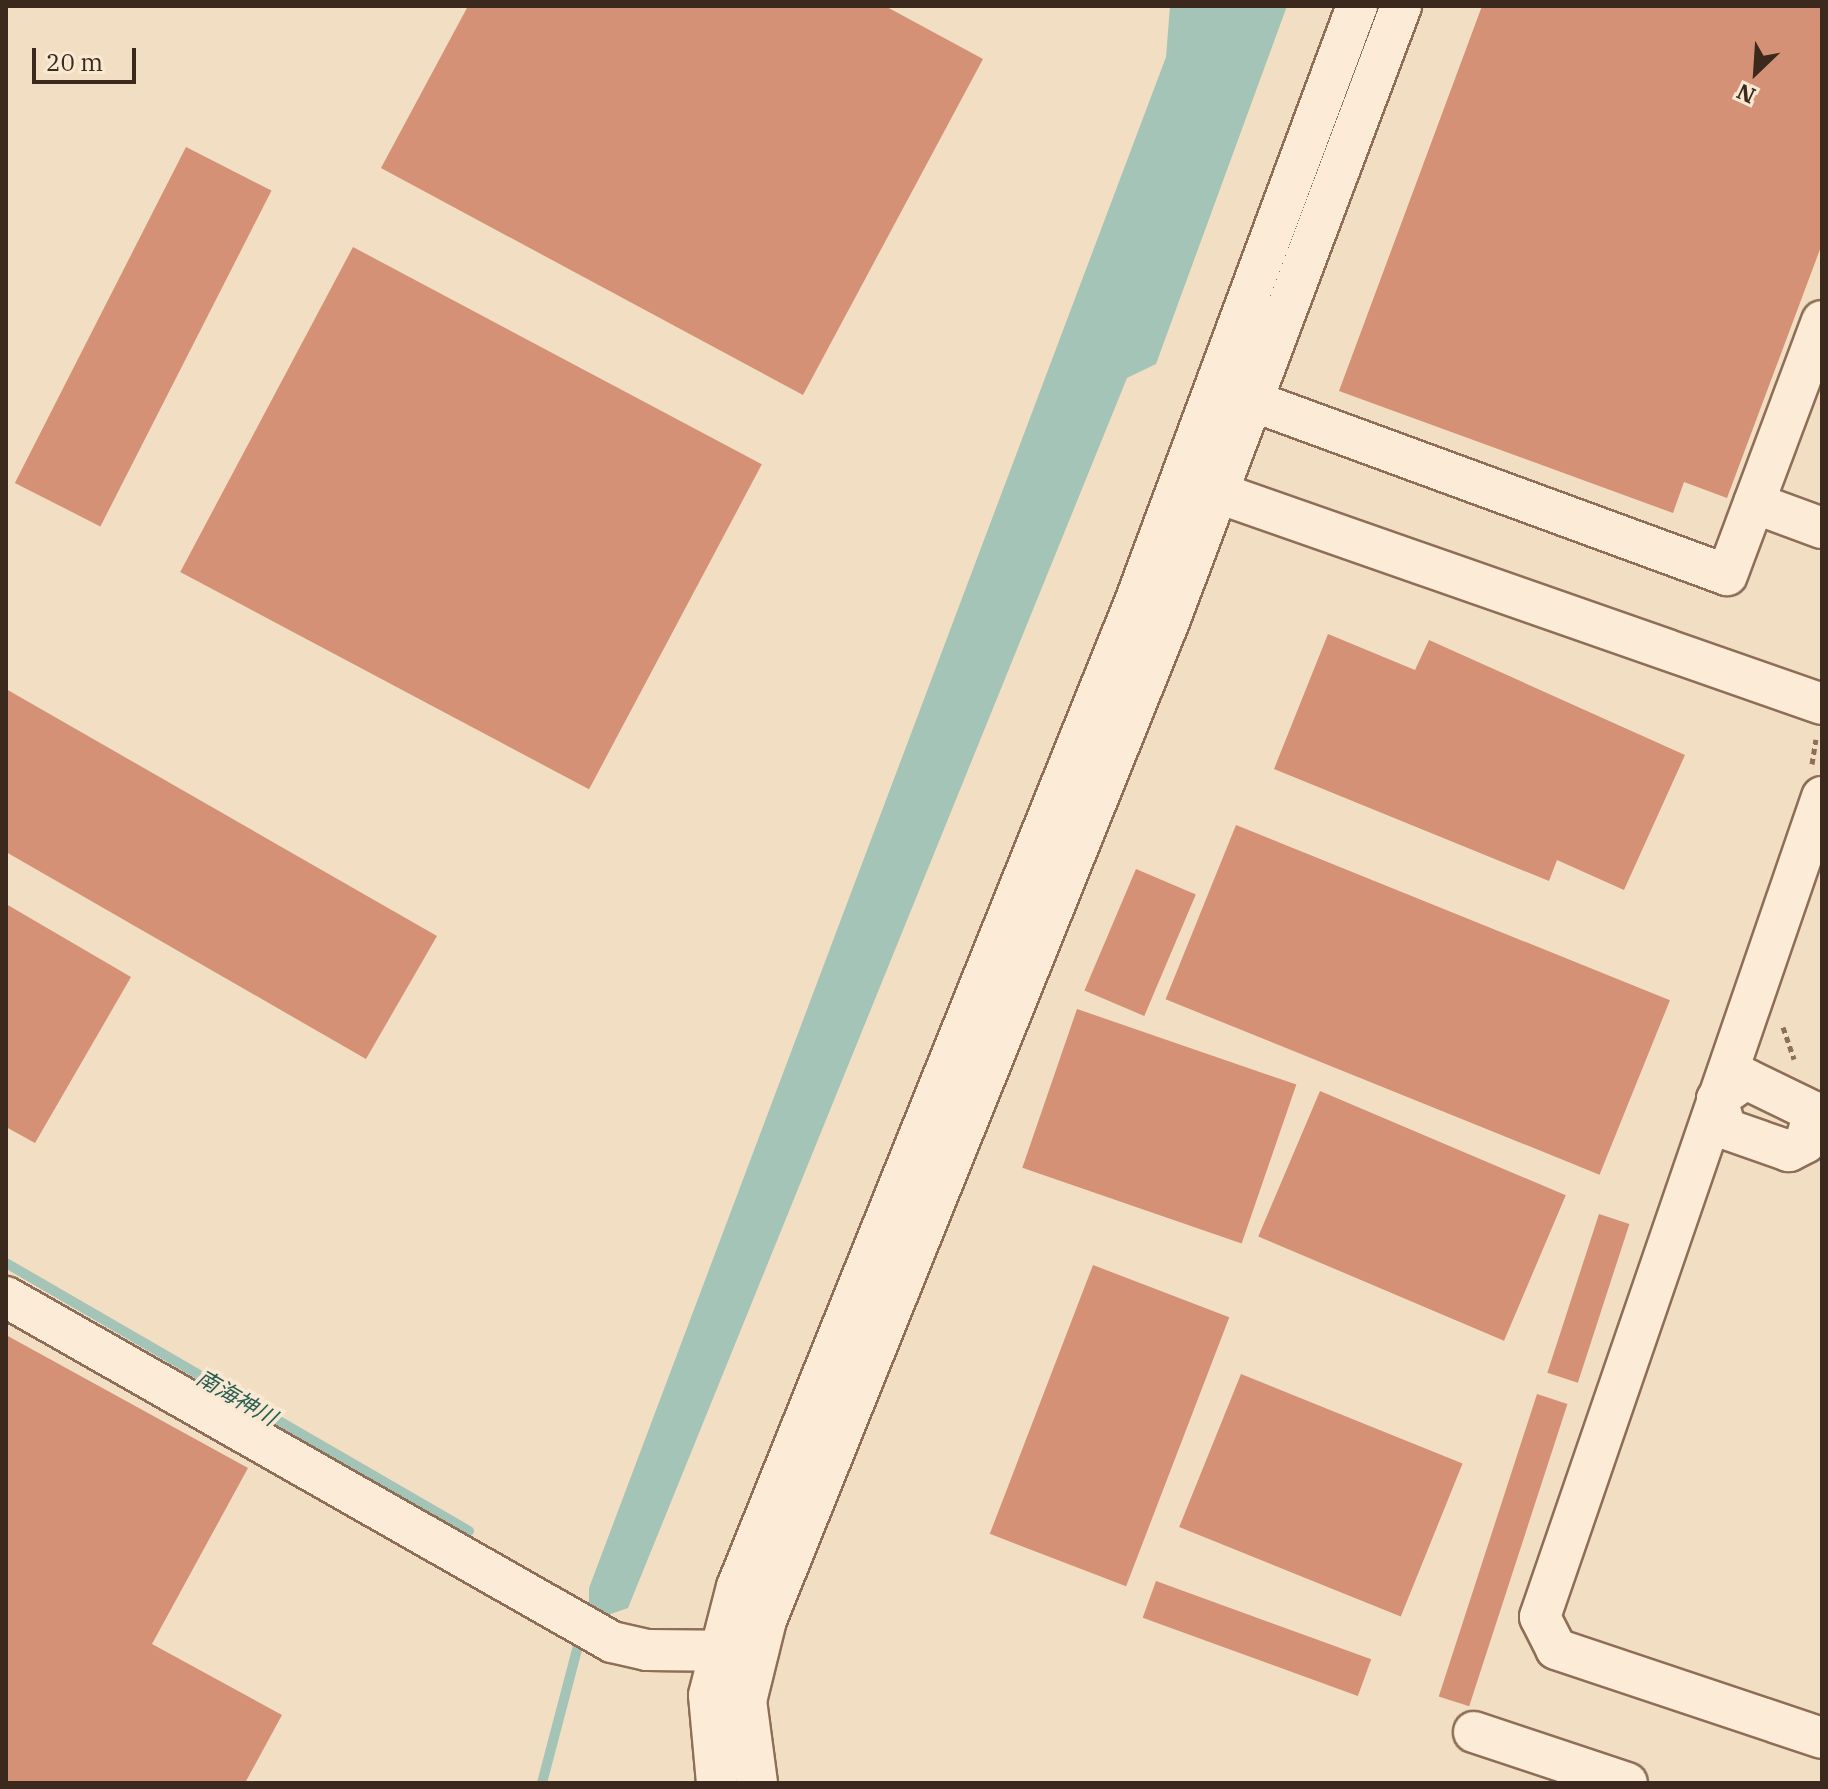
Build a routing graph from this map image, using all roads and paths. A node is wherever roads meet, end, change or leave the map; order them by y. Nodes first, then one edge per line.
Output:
1 (1357, 6) edge
2 (1401, 6) edge
3 (1822, 321) edge
4 (1235, 394) junction
5 (1200, 487) junction
6 (1754, 503) junction
7 (1822, 528) edge
8 (1822, 704) edge
9 (1822, 797) edge
10 (6, 1297) edge
11 (735, 1651) junction
12 (1474, 1732) dead end
13 (1822, 1738) edge
14 (717, 1783) edge
15 (757, 1783) edge
16 (1627, 1783) edge

1 - 4 street
2 - 4 street
3 - 6 street
4 - 5 street
4 - 6 street
5 - 8 street
5 - 11 street
6 - 7 street
9 - 13 street
10 - 11 street
11 - 14 street
11 - 15 street
12 - 16 street

